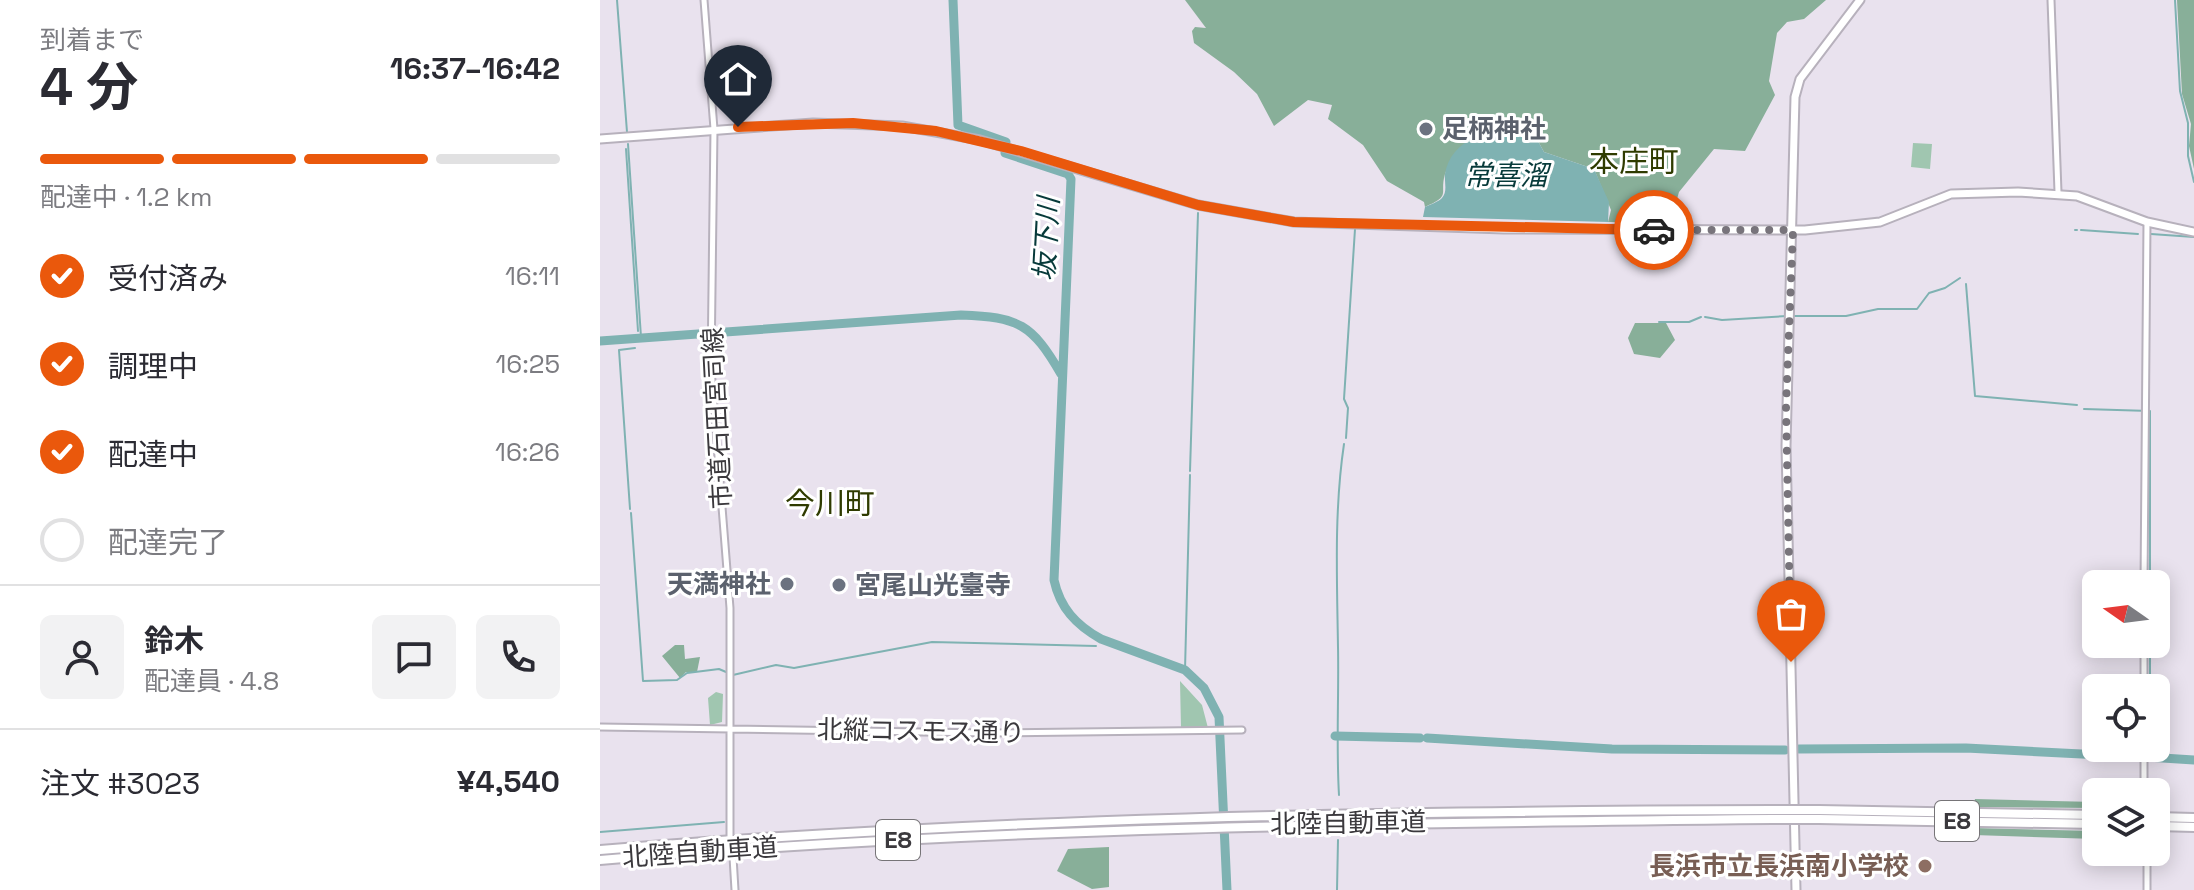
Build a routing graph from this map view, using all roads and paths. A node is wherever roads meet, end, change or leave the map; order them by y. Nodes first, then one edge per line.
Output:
1 (704, 0) edge
2 (1860, 0) edge
3 (2051, 0) edge
4 (714, 129) junction
5 (600, 139) edge
6 (2058, 192) junction
7 (2147, 222) junction
8 (1793, 230) junction
9 (2194, 232) edge
10 (2144, 570) edge
11 (600, 727) edge
12 (727, 730) junction
13 (1242, 730) dead end
14 (1819, 815) junction
15 (2082, 815) edge
16 (2170, 817) edge
17 (2194, 818) edge
18 (1197, 823) junction
19 (2082, 824) edge
20 (2170, 826) edge
21 (2194, 827) edge
22 (730, 836) dead end
23 (600, 850) edge
24 (733, 857) dead end
25 (600, 860) edge
26 (2147, 866) edge
27 (735, 890) edge
28 (1796, 890) edge
29 (2147, 890) edge

1 - 4 street, 市道石田宮司線
2 - 8 main road
3 - 6 street
4 - 5 main road
4 - 8 main road
4 - 12 street, 市道石田宮司線
6 - 7 main road
6 - 8 main road
7 - 9 main road
7 - 10 street
8 - 28 main road
11 - 12 street, 北縦コスモス通り
12 - 13 street, 北縦コスモス通り
12 - 22 street, 市道石田宮司線
14 - 15 highway, 北陸自動車道 / E8
14 - 18 highway, 北陸自動車道 / E8, bridge
14 - 19 highway, 北陸自動車道 / E8
16 - 17 highway
18 - 23 highway, 北陸自動車道 / E8
18 - 25 highway, 北陸自動車道 / E8
20 - 21 highway
24 - 27 street
26 - 29 street

